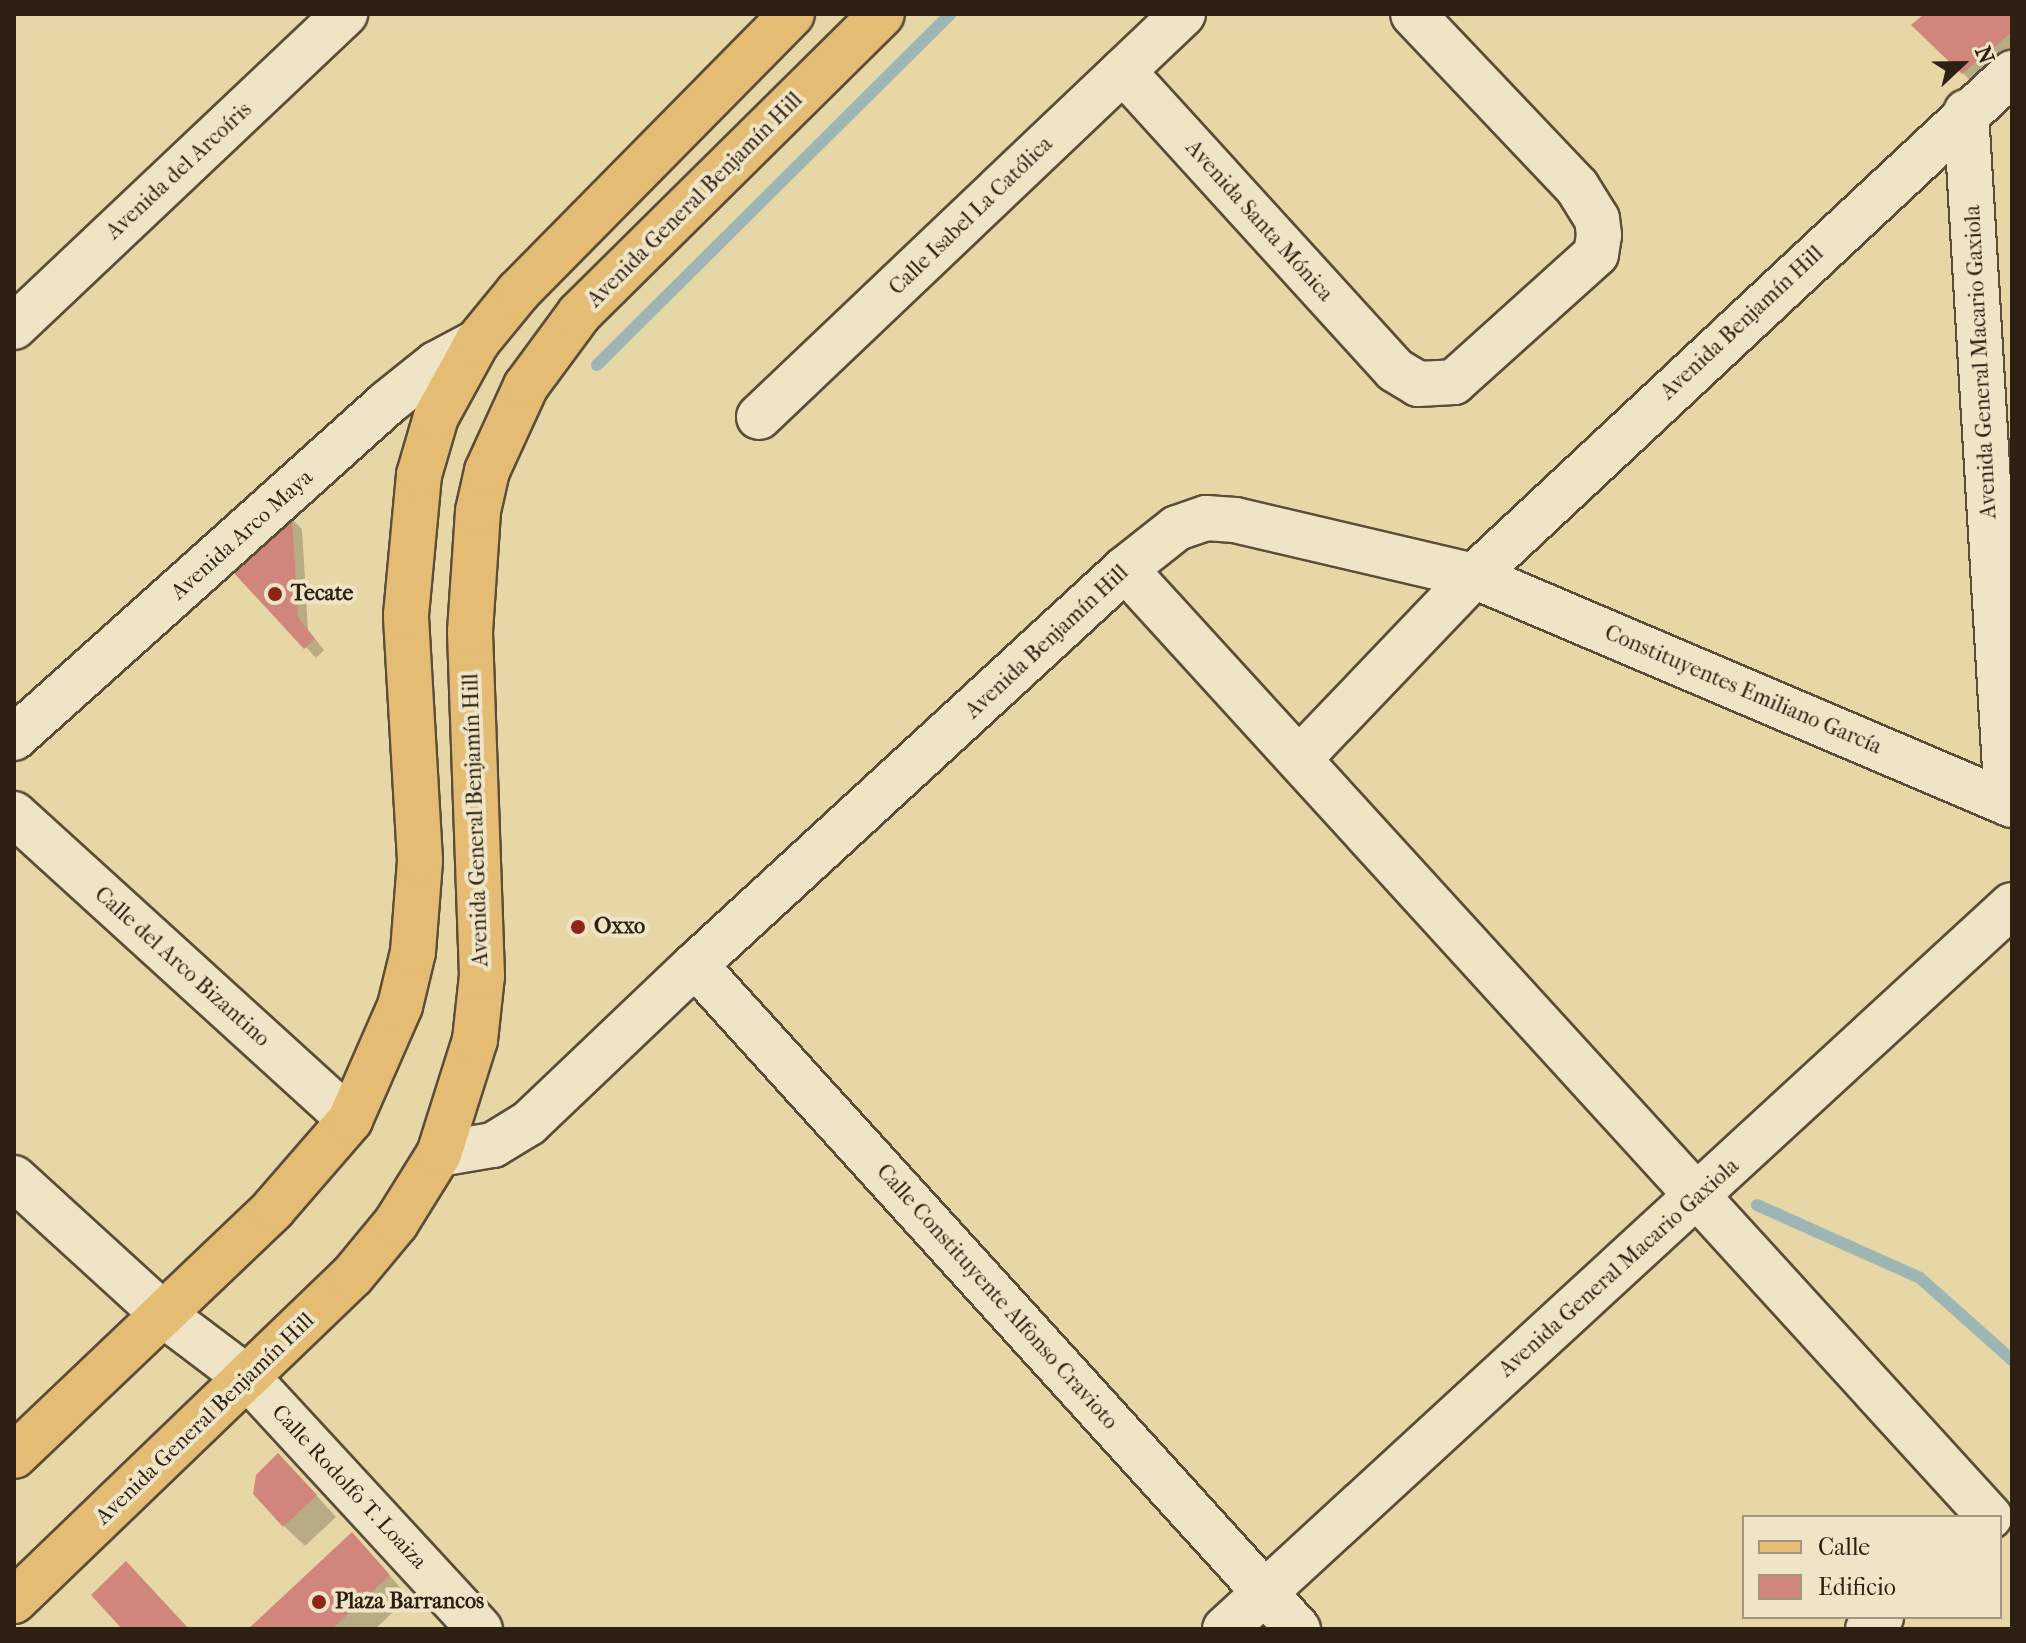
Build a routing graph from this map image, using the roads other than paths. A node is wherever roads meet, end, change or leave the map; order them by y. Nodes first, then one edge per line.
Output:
1 (345, 14) edge
2 (792, 14) edge
3 (882, 14) edge
4 (1183, 14) edge
5 (1413, 14) edge
6 (1123, 71) junction
7 (2012, 73) edge
8 (1966, 112) junction
9 (14, 327) edge
10 (477, 342) junction
11 (759, 417) dead end
12 (1125, 569) junction
13 (1474, 576) junction
14 (14, 738) edge
15 (1300, 758) junction
16 (2010, 804) edge
17 (14, 814) edge
18 (2012, 905) edge
19 (695, 965) junction
20 (350, 1120) junction
21 (439, 1154) junction
22 (14, 1178) edge
23 (1697, 1196) junction
24 (164, 1315) junction
25 (250, 1380) junction
26 (14, 1456) edge
27 (1995, 1515) edge
28 (1265, 1592) junction
29 (14, 1601) edge
30 (480, 1629) edge
31 (1225, 1629) edge
32 (1298, 1629) edge

1 - 9 street, Avenida del Arcoíris
2 - 10 main road
3 - 21 main road, Avenida General Benjamín Hill
4 - 6 street, Calle Isabel La Católica
5 - 6 street, Avenida Santa Mónica
6 - 11 street, Calle Isabel La Católica
7 - 8 street, Avenida Benjamín Hill
8 - 13 street, Avenida Benjamín Hill
8 - 16 street, Avenida General Macario Gaxiola
10 - 14 street, Avenida Arco Maya
10 - 20 main road
12 - 13 street, Avenida Benjamín Hill
12 - 15 street
12 - 19 street, Avenida Benjamín Hill
13 - 15 street, Avenida Benjamín Hill
13 - 16 street, Constituyentes Emiliano García
15 - 23 street
17 - 20 street, Calle del Arco Bizantino
18 - 23 street, Avenida General Macario Gaxiola
19 - 21 street, Avenida Benjamín Hill
19 - 28 street, Calle Constituyente Alfonso Cravioto
20 - 24 main road
21 - 25 main road, Avenida General Benjamín Hill
22 - 24 street, Calle Rodolfo T. Loaiza
23 - 27 street
23 - 28 street, Avenida General Macario Gaxiola
24 - 25 street, Calle Rodolfo T. Loaiza
24 - 26 main road
25 - 29 main road, Avenida General Benjamín Hill
25 - 30 street, Calle Rodolfo T. Loaiza
28 - 31 street, Avenida General Macario Gaxiola
28 - 32 street, Calle Constituyente Alfonso Cravioto

